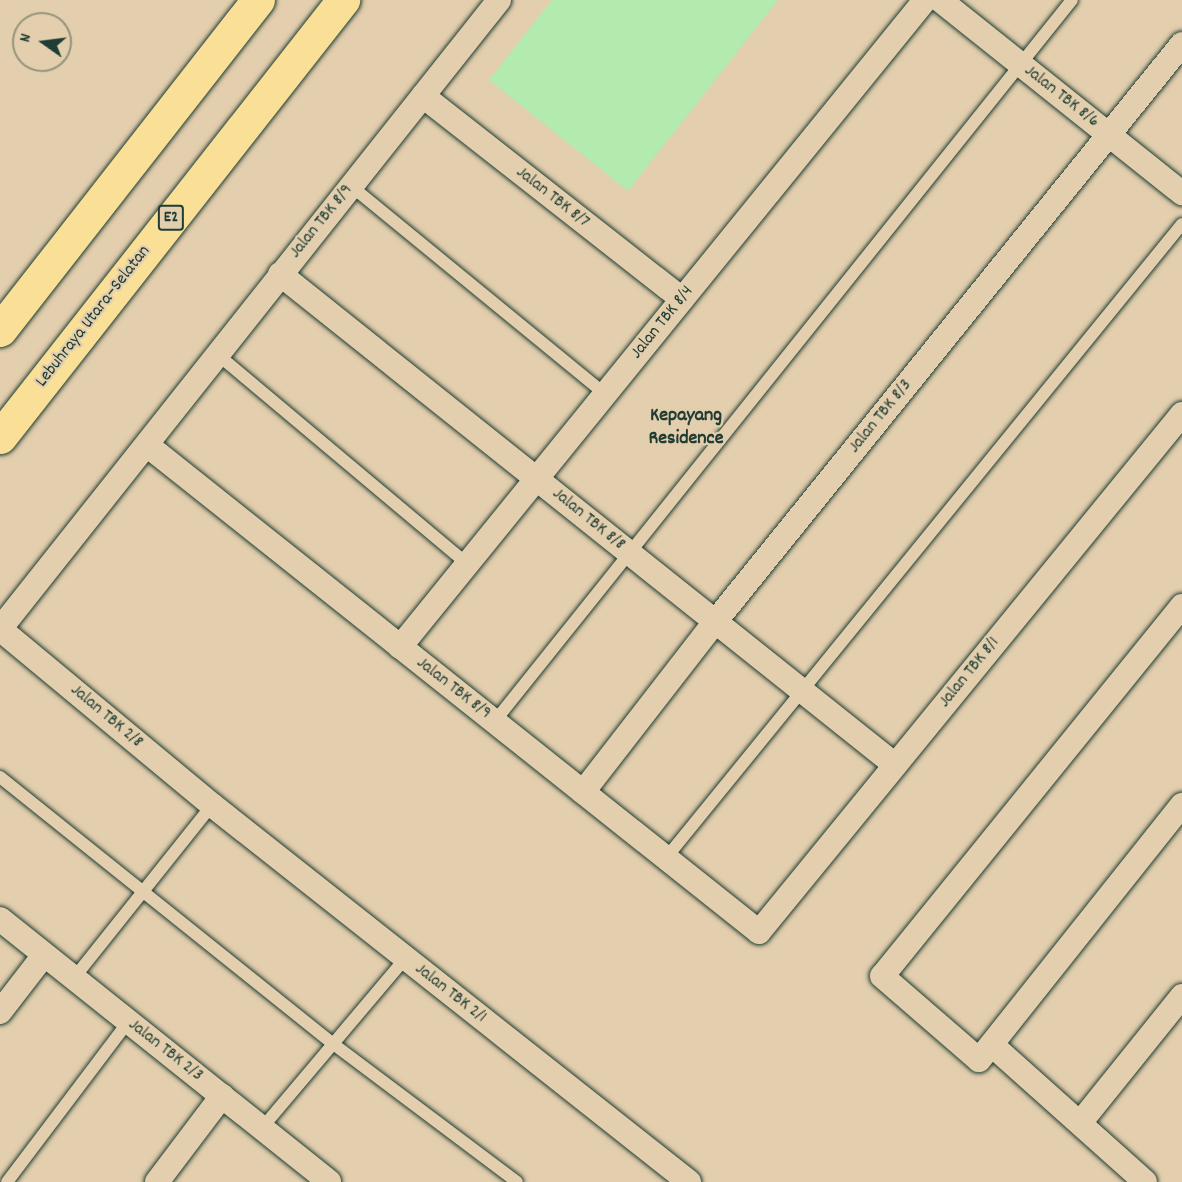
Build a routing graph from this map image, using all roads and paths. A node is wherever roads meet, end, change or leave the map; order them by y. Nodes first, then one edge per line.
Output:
1 (258, 0) edge
2 (343, 0) edge
3 (499, 0) edge
4 (925, 0) edge
5 (940, 0) edge
6 (1072, 0) edge
7 (1182, 44) edge
8 (1020, 64) junction
9 (423, 96) junction
10 (1109, 135) junction
11 (351, 186) junction
12 (1182, 193) edge
13 (1182, 224) edge
14 (280, 274) junction
15 (682, 299) junction
16 (0, 330) edge
17 (217, 354) junction
18 (605, 394) junction
19 (1182, 414) edge
20 (0, 437) edge
21 (147, 445) junction
22 (536, 479) junction
23 (628, 552) junction
24 (467, 564) junction
25 (1182, 606) edge
26 (715, 622) junction
27 (0, 629) edge
28 (400, 647) junction
29 (802, 691) junction
30 (495, 721) junction
31 (895, 765) junction
32 (0, 777) edge
33 (583, 792) junction
34 (212, 805) junction
35 (1182, 805) edge
36 (666, 858) junction
37 (142, 891) junction
38 (0, 919) edge
39 (759, 932) joint
40 (44, 955) junction
41 (405, 958) junction
42 (74, 978) junction
43 (1182, 996) edge
44 (0, 1012) edge
45 (128, 1022) junction
46 (332, 1043) junction
47 (992, 1045) junction
48 (222, 1096) junction
49 (1080, 1123) junction
50 (262, 1128) junction
51 (6, 1182) edge
52 (157, 1182) edge
53 (329, 1182) edge
54 (517, 1182) edge
55 (689, 1182) edge
56 (1145, 1182) edge

1 - 16 highway
2 - 20 highway, Lebuhraya Utara–Selatan / E2
3 - 9 street, Jalan TBK 8/9
4 - 15 street, Jalan TBK 8/4
5 - 8 street, Jalan TBK 8/6
6 - 8 lane
7 - 10 street, Jalan TBK 8/3
8 - 10 street, Jalan TBK 8/6
8 - 23 lane
9 - 11 street, Jalan TBK 8/9
9 - 15 street, Jalan TBK 8/7
10 - 12 street, Jalan TBK 8/6
10 - 26 street, Jalan TBK 8/3
11 - 14 street, Jalan TBK 8/9
11 - 18 lane
13 - 29 lane
14 - 17 street, Jalan TBK 8/9
14 - 22 street, Jalan TBK 8/8
15 - 18 street, Jalan TBK 8/4
17 - 21 street, Jalan TBK 8/9
17 - 24 lane
18 - 22 street, Jalan TBK 8/4
19 - 31 street, Jalan TBK 8/1
21 - 27 street, Jalan TBK 8/9
21 - 28 street, Jalan TBK 8/9
22 - 23 street, Jalan TBK 8/8
22 - 24 street, Jalan TBK 8/4
23 - 26 street, Jalan TBK 8/8
23 - 30 lane
24 - 28 street, Jalan TBK 8/4
25 - 47 street
26 - 29 street, Jalan TBK 8/8
26 - 33 street, Jalan TBK 8/3
27 - 34 street, Jalan TBK 2/8
28 - 30 street, Jalan TBK 8/9
29 - 31 street, Jalan TBK 8/8
29 - 36 lane
30 - 33 street, Jalan TBK 8/9
31 - 39 street, Jalan TBK 8/1
32 - 37 lane
33 - 36 street, Jalan TBK 8/9
34 - 37 lane
34 - 41 street, Jalan TBK 2/1
35 - 47 street
36 - 39 street, Jalan TBK 8/9
37 - 42 lane
37 - 46 lane
38 - 40 street, Jalan TBK 2/3
40 - 42 street, Jalan TBK 2/3
40 - 44 street
41 - 46 lane
41 - 55 street, Jalan TBK 2/1
42 - 45 street, Jalan TBK 2/3
43 - 49 street
45 - 48 street, Jalan TBK 2/3
45 - 51 lane
46 - 50 lane
46 - 54 lane
47 - 49 street
48 - 50 street, Jalan TBK 2/3
48 - 52 street
49 - 56 street
50 - 53 street, Jalan TBK 2/3

